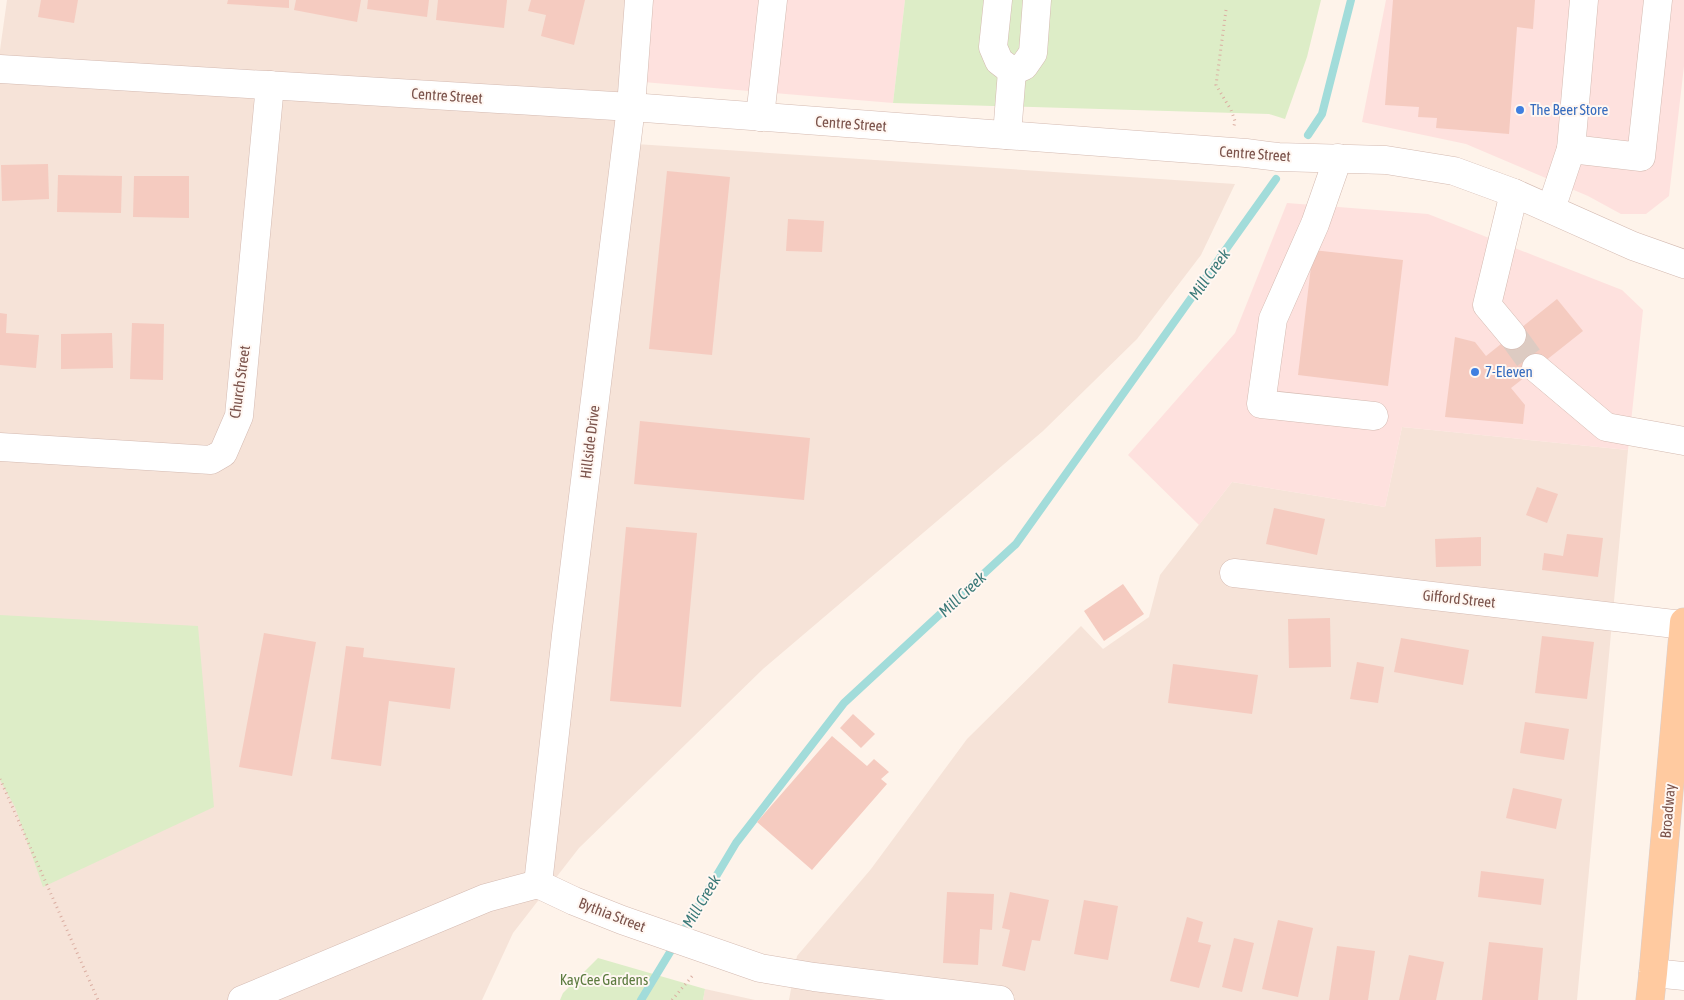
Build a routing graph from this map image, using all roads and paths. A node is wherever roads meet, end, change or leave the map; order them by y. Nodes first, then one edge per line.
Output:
1 (639, 0) edge
2 (773, 0) edge
3 (998, 0) edge
4 (1037, 0) edge
5 (1584, 0) edge
6 (1658, 0) edge
7 (1226, 10) dead end
8 (0, 69) edge
9 (1012, 70) junction
10 (270, 85) junction
11 (631, 107) junction
12 (760, 117) junction
13 (1007, 135) junction
14 (1571, 149) junction
15 (1228, 152) junction
16 (1338, 158) junction
17 (1514, 193) junction
18 (1552, 209) junction
19 (1684, 264) edge
20 (1512, 335) tunnel mouth
21 (1536, 368) tunnel mouth
22 (1374, 416) dead end
23 (1684, 441) edge
24 (0, 447) edge
25 (1234, 573) dead end
26 (1684, 623) edge
27 (0, 779) edge
28 (538, 884) junction
29 (1654, 973) junction
30 (1684, 976) edge
31 (691, 977) dead end
32 (98, 1000) edge
33 (242, 1000) edge
34 (672, 1000) edge
35 (1000, 1000) edge
36 (1650, 1000) edge

1 - 11 street, Hillside Drive
2 - 12 street
3 - 9 street
4 - 9 street
5 - 14 street
6 - 14 street
7 - 15 path
8 - 10 street, Centre Street
9 - 13 street
10 - 11 street, Centre Street
10 - 24 street, Church Street
11 - 12 street, Centre Street
11 - 28 street, Hillside Drive
12 - 13 street, Centre Street
13 - 15 street, Centre Street
14 - 18 street
15 - 16 street, Centre Street
16 - 17 street, Centre Street
16 - 22 street
17 - 18 street, Centre Street
17 - 20 street
18 - 19 street, Centre Street
21 - 23 street
25 - 26 street, Gifford Street
26 - 29 main road, Broadway
27 - 32 path
28 - 33 street
28 - 35 street, Bythia Street
29 - 30 street
29 - 36 main road, Broadway
31 - 34 path

